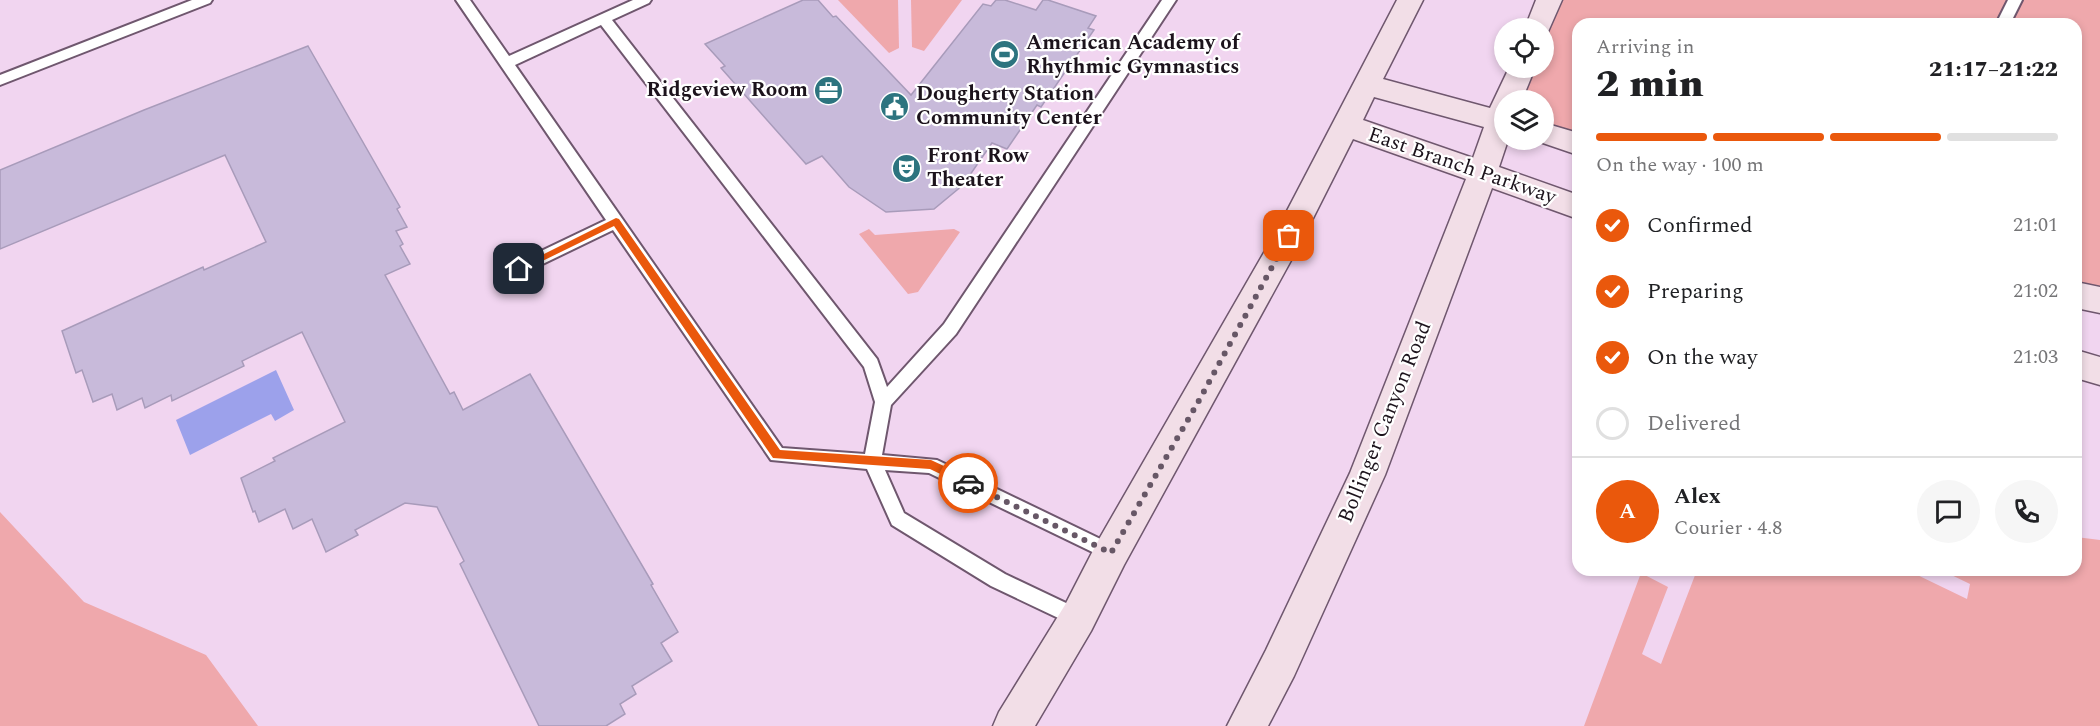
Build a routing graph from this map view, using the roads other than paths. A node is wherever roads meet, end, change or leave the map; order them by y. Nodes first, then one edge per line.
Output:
1 (205, 0) edge
2 (463, 0) edge
3 (644, 0) edge
4 (1169, 0) edge
5 (1410, 0) edge
6 (1549, 0) edge
7 (2015, 0) edge
8 (603, 18) junction
9 (1542, 18) edge
10 (2006, 18) edge
11 (506, 63) junction
12 (0, 80) edge
13 (1366, 86) junction
14 (1494, 111) edge
15 (1346, 125) junction
16 (1554, 136) edge
17 (1494, 141) edge
18 (1572, 142) edge
19 (1482, 175) junction
20 (1572, 205) edge
21 (616, 222) junction
22 (519, 269) dead end
23 (2082, 296) edge
24 (2100, 300) edge
25 (2082, 366) edge
26 (2100, 371) edge
27 (883, 402) junction
28 (872, 462) junction
29 (1111, 553) junction
30 (1078, 618) junction
31 (1014, 726) edge
32 (1246, 726) edge

1 - 12 lane
2 - 11 lane
3 - 8 lane
4 - 27 lane
5 - 13 main road
6 - 9 main road
7 - 10 lane
8 - 11 lane
8 - 27 lane
11 - 21 lane
13 - 14 main road
13 - 15 main road
15 - 19 main road, East Branch Parkway
15 - 29 main road
16 - 18 main road
17 - 19 main road, Bollinger Canyon Road
19 - 20 main road, East Branch Parkway
19 - 32 main road, Bollinger Canyon Road
21 - 22 lane
21 - 28 lane
23 - 24 main road
25 - 26 main road
27 - 28 lane
28 - 29 lane
28 - 30 lane
29 - 30 main road
30 - 31 main road

